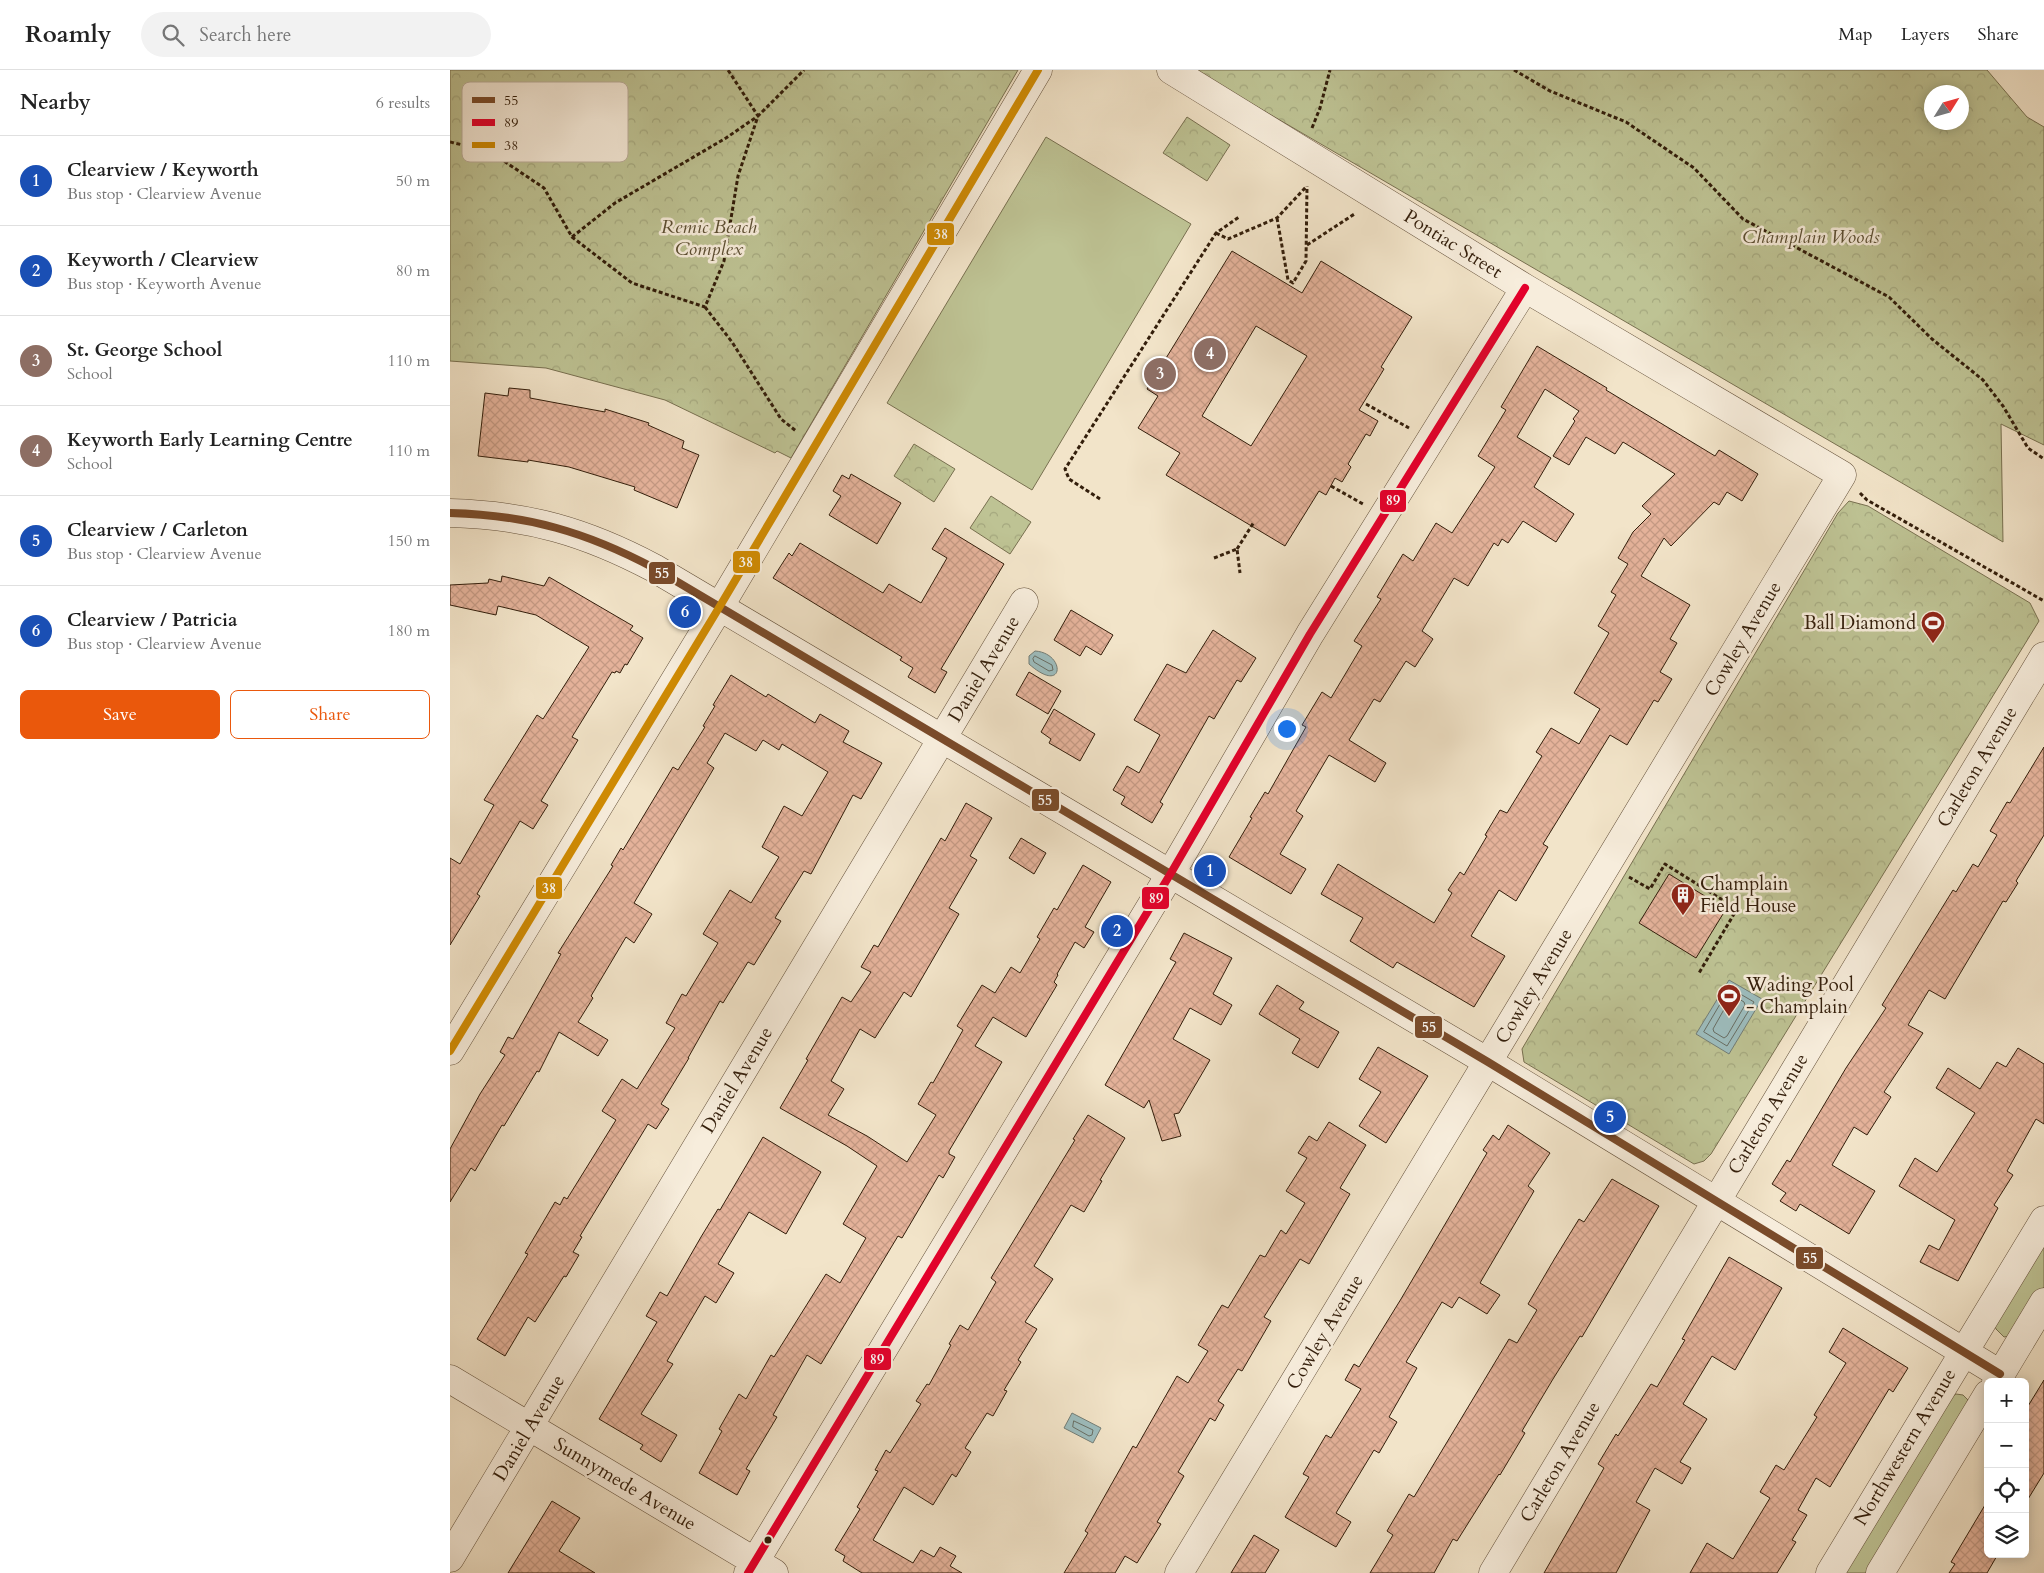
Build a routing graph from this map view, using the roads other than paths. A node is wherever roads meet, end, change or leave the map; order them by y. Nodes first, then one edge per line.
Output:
1 (1038, 70) edge
2 (1171, 70) edge
3 (1525, 288) junction
4 (1842, 475) joint
5 (450, 513) edge
6 (1024, 602) dead end
7 (720, 606) junction
8 (2044, 656) edge
9 (942, 737) junction
10 (1171, 873) junction
11 (450, 1051) edge
12 (1488, 1062) junction
13 (1716, 1200) junction
14 (2044, 1220) edge
15 (2044, 1302) edge
16 (1963, 1351) junction
17 (450, 1378) edge
18 (1990, 1378) edge
19 (1998, 1378) edge
20 (1984, 1401) edge
21 (530, 1427) junction
22 (450, 1558) edge
23 (759, 1569) edge
24 (1179, 1573) edge
25 (1493, 1573) edge
26 (1830, 1573) edge
27 (1880, 1573) edge

1 - 7 street
2 - 3 street, Pontiac Street
3 - 4 street, Pontiac Street
3 - 10 street
4 - 12 street, Cowley Avenue
5 - 7 street
6 - 9 street, Daniel Avenue
7 - 9 street
7 - 11 street
8 - 13 street, Carleton Avenue
9 - 10 street
9 - 21 street, Daniel Avenue
10 - 12 street
10 - 23 street
12 - 13 street
12 - 24 street, Cowley Avenue
13 - 16 street
13 - 25 street, Carleton Avenue
14 - 16 street, Northwestern Avenue
15 - 19 street
16 - 18 street
16 - 26 street, Northwestern Avenue
17 - 21 street, Sunnymede Avenue
20 - 27 street
21 - 22 street, Daniel Avenue
21 - 23 street, Sunnymede Avenue

